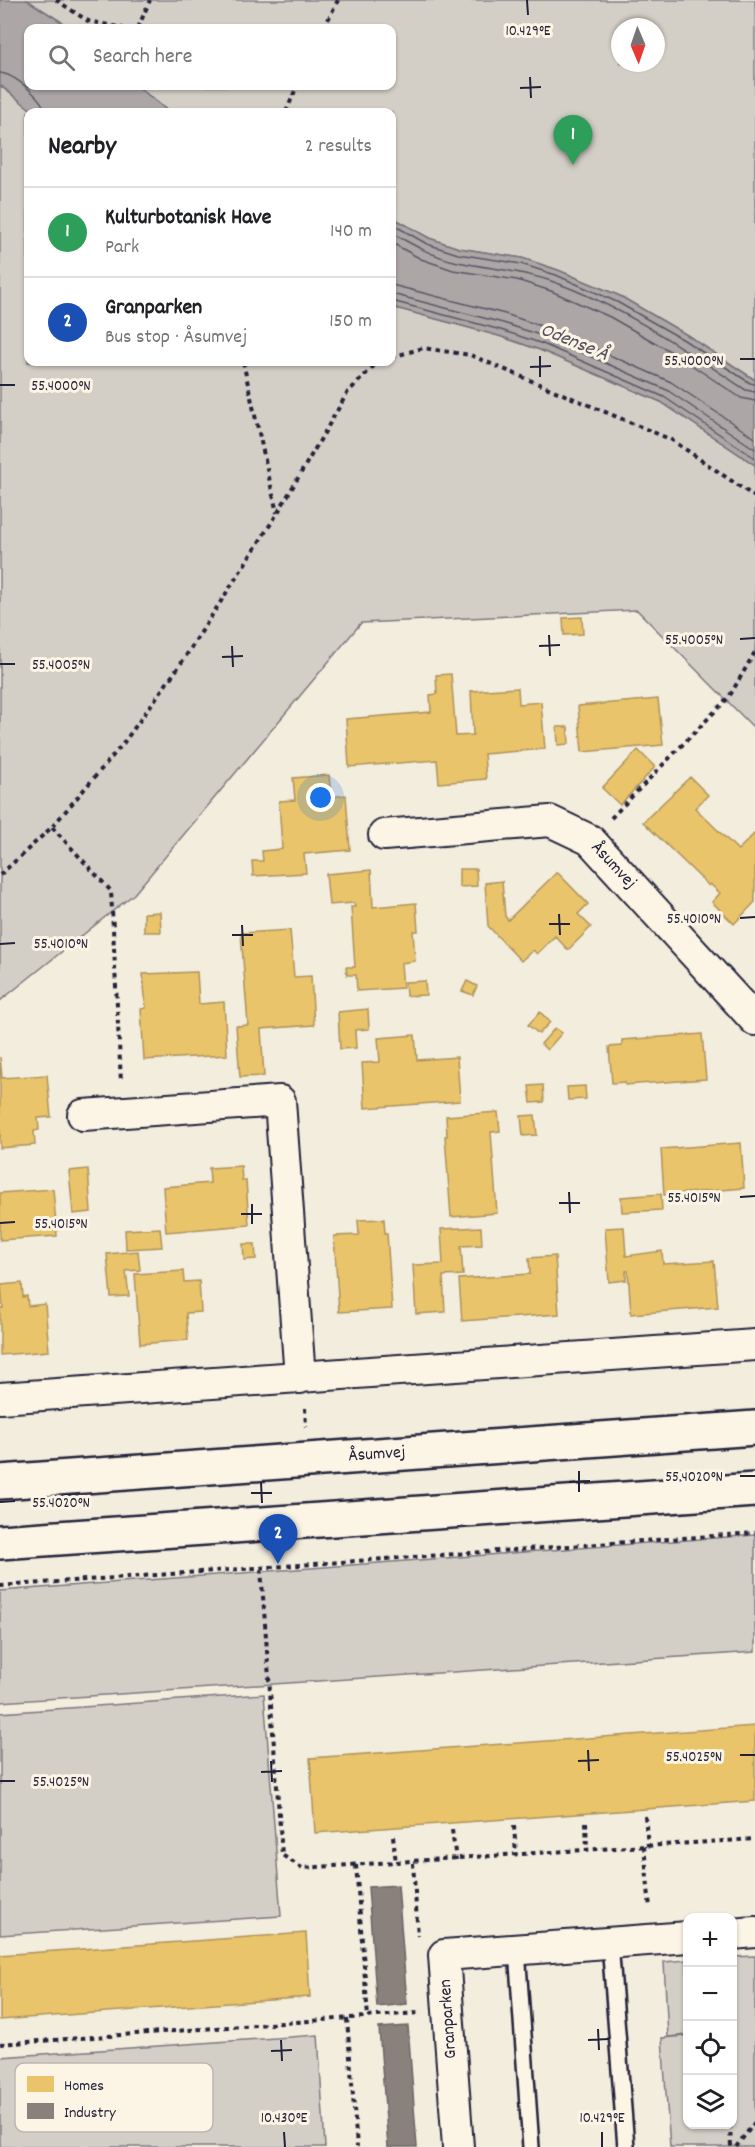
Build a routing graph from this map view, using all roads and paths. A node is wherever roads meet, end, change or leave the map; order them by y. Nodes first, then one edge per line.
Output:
1 (56, 0) edge
2 (150, 0) edge
3 (338, 0) edge
4 (103, 24) edge
5 (140, 24) edge
6 (326, 24) edge
7 (295, 90) edge
8 (288, 108) edge
9 (396, 356) edge
10 (244, 366) edge
11 (373, 366) edge
12 (755, 497) edge
13 (277, 514) junction
14 (755, 652) edge
15 (52, 827) junction
16 (384, 835) dead end
17 (590, 840) junction
18 (0, 875) edge
19 (755, 1020) edge
20 (123, 1112) junction
21 (83, 1115) dead end
22 (755, 1344) edge
23 (300, 1378) junction
24 (0, 1398) edge
25 (755, 1428) edge
26 (308, 1460) junction
27 (0, 1482) edge
28 (755, 1490) edge
29 (755, 1533) edge
30 (0, 1542) edge
31 (261, 1569) junction
32 (0, 1587) edge
33 (645, 1816) dead end
34 (586, 1822) dead end
35 (514, 1826) dead end
36 (452, 1830) dead end
37 (393, 1836) dead end
38 (755, 1839) edge
39 (646, 1846) junction
40 (587, 1850) junction
41 (516, 1855) junction
42 (456, 1860) junction
43 (412, 1862) junction
44 (396, 1863) junction
45 (356, 1865) junction
46 (649, 1899) dead end
47 (755, 1932) edge
48 (737, 1934) edge
49 (683, 1937) edge
50 (610, 1942) junction
51 (517, 1950) junction
52 (444, 1955) junction
53 (410, 2014) dead end
54 (368, 2017) junction
55 (347, 2019) junction
56 (0, 2044) edge
57 (755, 2122) edge
58 (731, 2129) edge
59 (357, 2147) edge
60 (458, 2147) edge
61 (531, 2147) edge
62 (626, 2147) edge
63 (734, 2147) edge

1 - 4 path
2 - 5 path
3 - 6 path
7 - 8 path
9 - 12 path
10 - 13 path
11 - 13 path
13 - 15 path
14 - 17 path
15 - 18 path
15 - 20 path
16 - 17 street, Åsumvej
17 - 19 street, Åsumvej
20 - 21 street
20 - 23 street
22 - 23 street
23 - 24 street
23 - 26 path
25 - 26 street, Åsumvej
26 - 27 street, Åsumvej
28 - 30 street
29 - 31 path
31 - 32 path
31 - 45 path
33 - 39 path
34 - 40 path
35 - 41 path
36 - 42 path
37 - 44 path
38 - 39 path
39 - 40 path
39 - 46 path
40 - 41 path
41 - 42 path
42 - 43 path
43 - 44 path
43 - 52 path
44 - 45 path
45 - 54 path
47 - 48 street
49 - 50 street, Granparken
50 - 51 street, Granparken
50 - 62 lane
51 - 52 street, Granparken
51 - 61 lane
52 - 60 street, Granparken
53 - 54 path
54 - 55 path
55 - 56 path
55 - 59 path
57 - 63 path
58 - 63 path

